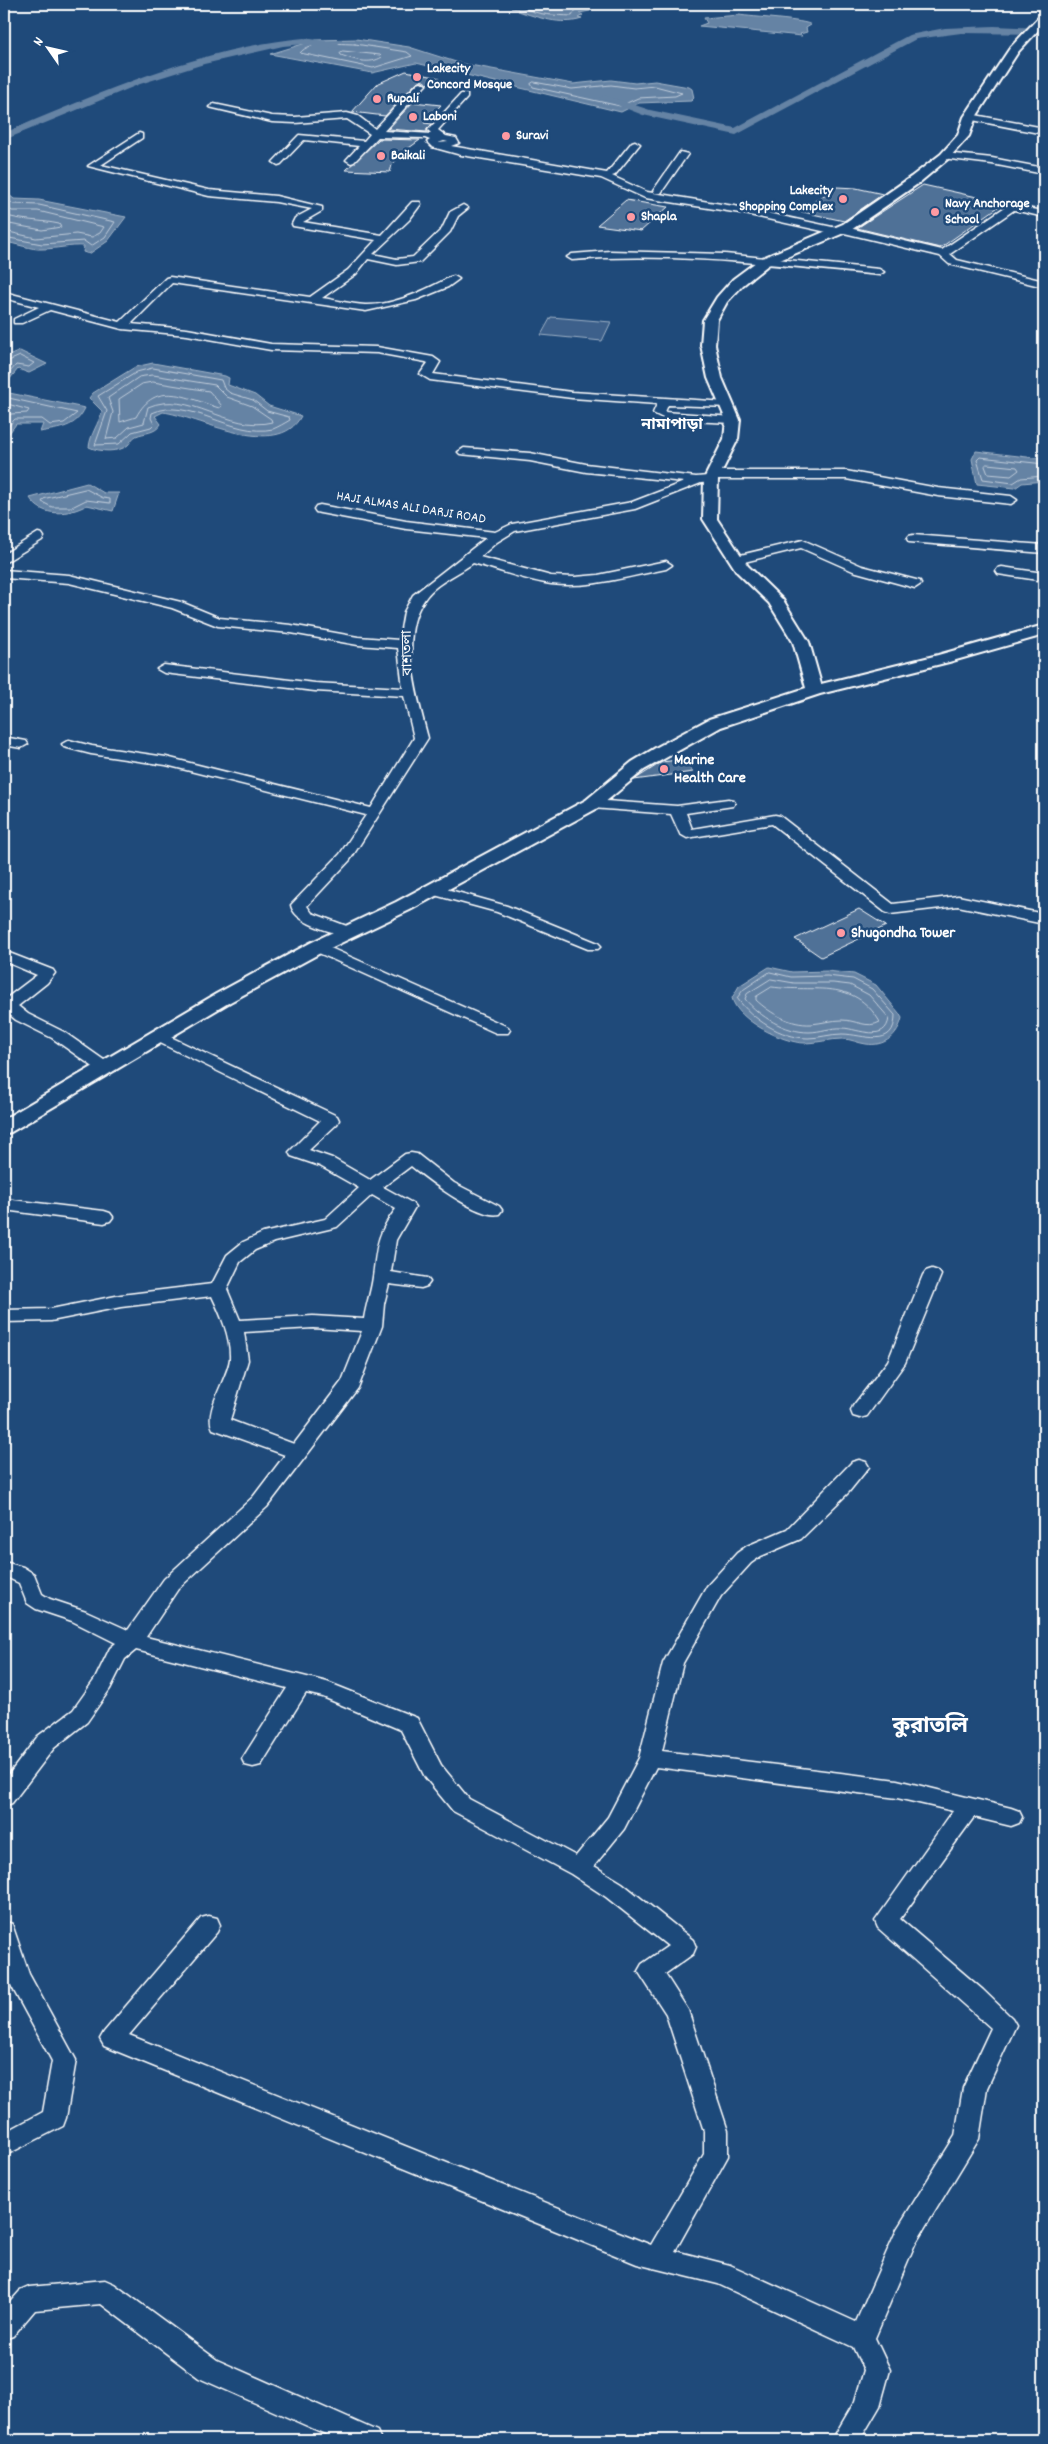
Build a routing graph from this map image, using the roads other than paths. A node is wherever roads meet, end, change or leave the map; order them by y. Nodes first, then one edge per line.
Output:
1 (1043, 18) edge
2 (421, 85) dead end
3 (464, 96) dead end
4 (214, 107) dead end
5 (970, 116) junction
6 (1044, 130) edge
7 (376, 134) junction
8 (139, 136) dead end
9 (438, 142) junction
10 (366, 144) junction
11 (635, 144) dead end
12 (683, 154) dead end
13 (944, 156) junction
14 (351, 160) dead end
15 (533, 161) junction
16 (278, 162) dead end
17 (1044, 171) edge
18 (612, 173) junction
19 (639, 183) junction
20 (628, 187) junction
21 (658, 191) junction
22 (701, 201) junction
23 (416, 204) dead end
24 (463, 208) dead end
25 (1044, 214) edge
26 (841, 229) junction
27 (384, 238) junction
28 (944, 254) junction
29 (366, 255) junction
30 (572, 256) dead end
31 (764, 262) junction
32 (879, 272) dead end
33 (454, 279) dead end
34 (1044, 284) edge
35 (4, 295) edge
36 (311, 301) junction
37 (48, 306) junction
38 (18, 321) dead end
39 (122, 326) junction
40 (730, 412) junction
41 (464, 452) dead end
42 (708, 478) junction
43 (1011, 500) dead end
44 (320, 509) dead end
45 (497, 536) junction
46 (38, 537) dead end
47 (913, 539) dead end
48 (1044, 549) edge
49 (470, 558) junction
50 (4, 559) edge
51 (736, 560) junction
52 (666, 565) dead end
53 (1002, 571) dead end
54 (4, 574) edge
55 (1044, 577) edge
56 (915, 584) dead end
57 (1044, 630) edge
58 (405, 645) junction
59 (164, 669) dead end
60 (815, 690) junction
61 (410, 692) junction
62 (4, 741) edge
63 (21, 744) dead end
64 (70, 744) dead end
65 (728, 803) dead end
66 (592, 804) junction
67 (677, 810) junction
68 (374, 813) junction
69 (432, 890) junction
70 (1044, 919) edge
71 (348, 931) junction
72 (593, 946) dead end
73 (317, 947) junction
74 (4, 956) edge
75 (502, 1030) dead end
76 (158, 1036) junction
77 (105, 1068) junction
78 (4, 1128) edge
79 (370, 1188) junction
80 (4, 1204) edge
81 (494, 1210) dead end
82 (104, 1217) dead end
83 (932, 1275) dead end
84 (382, 1277) junction
85 (421, 1282) dead end
86 (218, 1289) junction
87 (4, 1316) edge
88 (234, 1326) junction
89 (373, 1326) junction
90 (860, 1411) dead end
91 (296, 1452) junction
92 (859, 1466) dead end
93 (4, 1569) edge
94 (132, 1641) junction
95 (301, 1684) junction
96 (650, 1758) junction
97 (253, 1759) dead end
98 (4, 1797) edge
99 (969, 1806) junction
100 (1010, 1817) dead end
101 (579, 1868) junction
102 (209, 1925) dead end
103 (4, 1931) edge
104 (4, 2145) edge
105 (657, 2259) junction
106 (4, 2327) edge
107 (862, 2338) junction
108 (368, 2440) edge
109 (845, 2440) edge

1 - 5 street
2 - 7 street
3 - 9 street
4 - 7 street
5 - 6 street
5 - 13 street
7 - 9 street
7 - 10 street
8 - 27 street
9 - 15 street
9 - 15 street
9 - 15 street
10 - 14 street
10 - 16 street
11 - 18 street
12 - 21 street
13 - 17 street
13 - 26 street
15 - 18 street
15 - 20 street
18 - 19 street
19 - 20 street
19 - 21 street
20 - 22 street
21 - 22 street
22 - 26 street
23 - 27 street
24 - 29 street
25 - 28 street
26 - 28 street
26 - 31 street
27 - 29 street
28 - 34 street
29 - 36 street
30 - 31 street
31 - 32 street
31 - 40 street
33 - 36 street
35 - 37 street
36 - 39 street
37 - 38 street
37 - 39 street
39 - 40 street
40 - 42 street
41 - 42 street
42 - 43 street
42 - 45 street, বাশতলা
42 - 51 street
44 - 45 street, HAJI ALMAS ALI DARJI ROAD
45 - 49 street, বাশতলা
46 - 50 street
47 - 48 street
49 - 52 street
49 - 58 street, বাশতলা
51 - 56 street
51 - 60 street
53 - 55 street
54 - 58 street
57 - 60 street
58 - 61 street, বাশতলা
59 - 61 street
60 - 66 street
61 - 68 street, বাশতলা
62 - 63 street
64 - 68 street
65 - 67 street
66 - 67 street
66 - 69 street
67 - 70 street
68 - 71 street, বাশতলা
69 - 71 street
69 - 72 street
71 - 73 street
73 - 75 street
73 - 76 street
74 - 77 street
76 - 77 street
76 - 79 street
77 - 78 street
79 - 81 street
79 - 84 street
79 - 86 street
80 - 82 street
83 - 90 street
84 - 85 street
84 - 89 street
86 - 87 street
86 - 88 street
88 - 89 street
88 - 91 street
89 - 91 street
91 - 94 street
92 - 96 street
93 - 94 street
94 - 95 street
94 - 98 street
95 - 97 street
95 - 101 street
96 - 99 street
96 - 101 street
99 - 100 street
99 - 107 street
101 - 105 street
102 - 105 street
103 - 104 street
105 - 107 street
106 - 108 street
107 - 109 street

